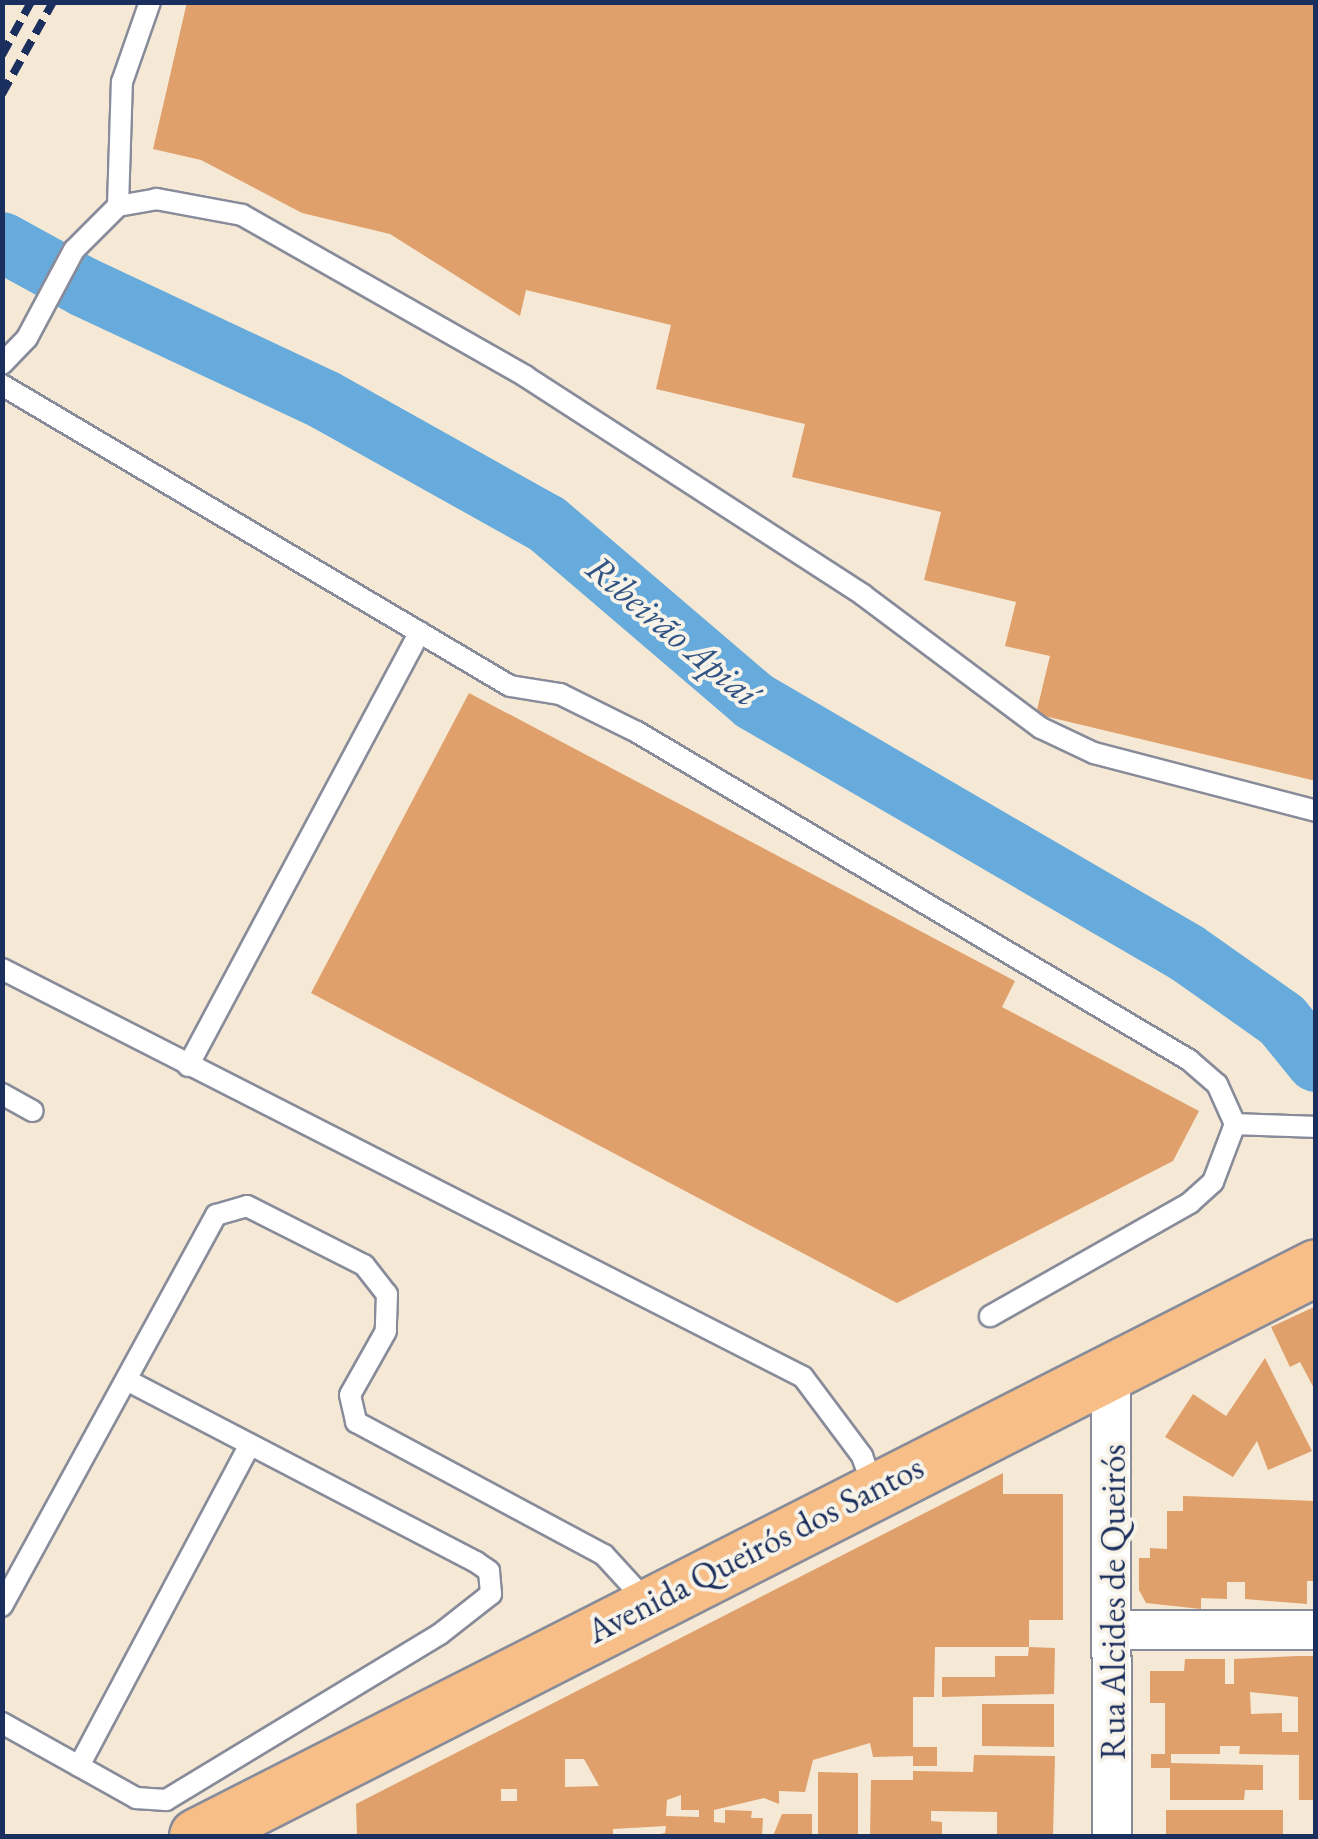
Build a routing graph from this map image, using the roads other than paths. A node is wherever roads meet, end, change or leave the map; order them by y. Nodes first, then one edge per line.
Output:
1 (150, 2) edge
2 (118, 206) junction
3 (2, 364) edge
4 (2, 384) edge
5 (420, 632) junction
6 (1316, 812) edge
7 (2, 969) edge
8 (188, 1066) junction
9 (2, 1094) edge
10 (33, 1112) dead end
11 (1234, 1124) junction
12 (1316, 1127) edge
13 (1316, 1266) edge
14 (990, 1316) dead end
15 (1110, 1367) junction
16 (126, 1380) junction
17 (250, 1444) junction
18 (874, 1488) junction
19 (649, 1604) junction
20 (2, 1606) edge
21 (1114, 1630) junction
22 (1316, 1630) edge
23 (2, 1724) edge
24 (79, 1766) junction
25 (197, 1836) edge
26 (1112, 1836) edge

1 - 2 lane
2 - 3 lane
2 - 6 lane
4 - 5 lane
5 - 8 lane
5 - 11 lane
7 - 8 lane
8 - 18 lane
9 - 10 lane
11 - 12 lane
11 - 14 lane
13 - 15 main road, Avenida Queirós dos Santos
15 - 18 main road, Avenida Queirós dos Santos
15 - 21 street, Rua Alcides de Queirós
16 - 17 lane
16 - 19 lane
16 - 20 lane
17 - 24 lane
17 - 24 lane
18 - 19 main road, Avenida Queirós dos Santos
19 - 25 main road, Avenida Queirós dos Santos
21 - 22 street
21 - 26 street, Rua Alcides de Queirós
23 - 24 lane

